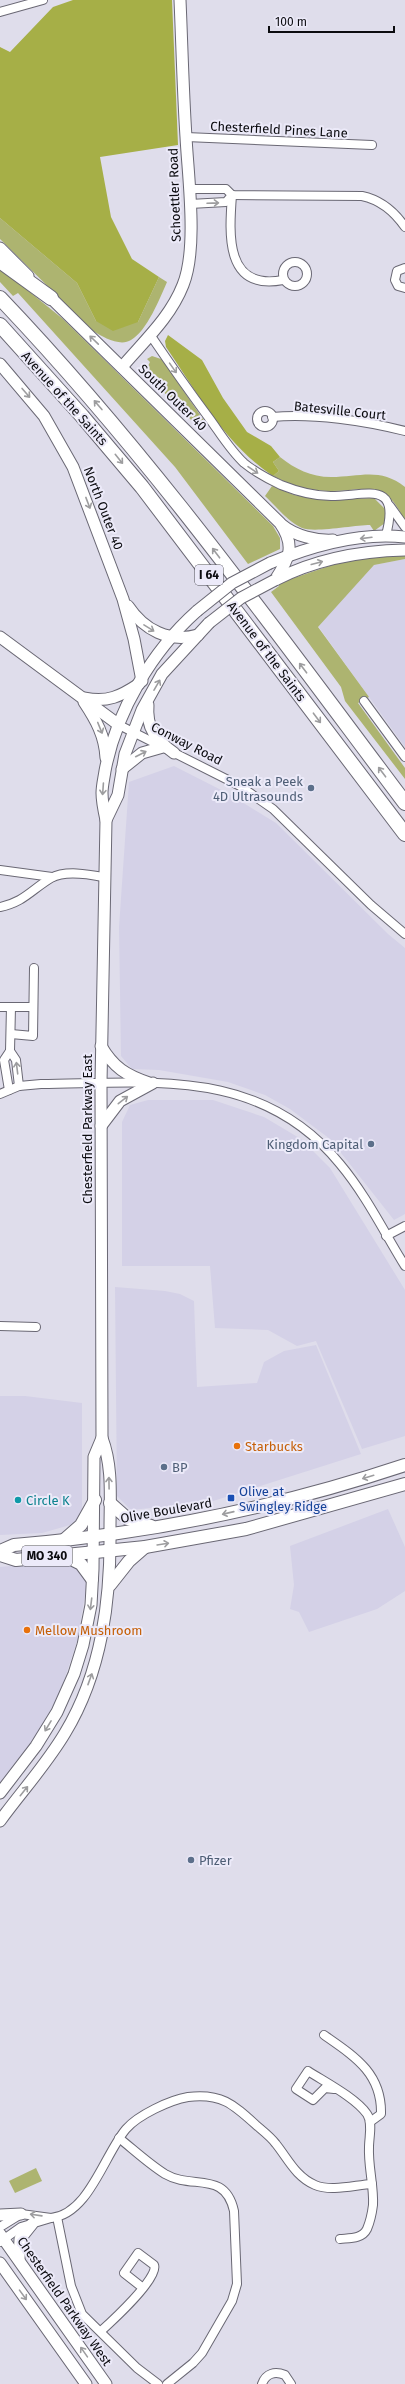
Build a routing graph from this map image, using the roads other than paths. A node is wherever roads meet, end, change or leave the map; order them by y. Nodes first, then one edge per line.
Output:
1 (43, 0) edge
2 (180, 0) edge
3 (0, 12) edge
4 (186, 137) junction
5 (372, 145) dead end
6 (190, 189) junction
7 (232, 195) junction
8 (190, 204) junction
9 (405, 227) edge
10 (0, 248) edge
11 (0, 261) edge
12 (405, 268) edge
13 (283, 280) dead end
14 (405, 288) edge
15 (0, 298) edge
16 (51, 298) junction
17 (0, 326) edge
18 (151, 336) junction
19 (0, 364) edge
20 (122, 367) junction
21 (272, 417) dead end
22 (405, 431) edge
23 (387, 502) junction
24 (280, 523) junction
25 (405, 527) edge
26 (386, 535) junction
27 (405, 537) edge
28 (348, 540) junction
29 (405, 550) edge
30 (290, 555) junction
31 (278, 577) junction
32 (123, 599) junction
33 (198, 635) junction
34 (0, 637) edge
35 (172, 637) junction
36 (141, 682) junction
37 (81, 697) junction
38 (148, 700) junction
39 (364, 700) dead end
40 (119, 725) junction
41 (132, 732) junction
42 (164, 747) junction
43 (174, 753) junction
44 (405, 757) edge
45 (107, 764) junction
46 (122, 769) junction
47 (405, 803) edge
48 (106, 820) junction
49 (405, 834) edge
50 (0, 870) edge
51 (52, 877) junction
52 (103, 877) junction
53 (0, 907) edge
54 (405, 934) edge
55 (34, 968) dead end
56 (0, 1007) edge
57 (11, 1007) junction
58 (33, 1007) junction
59 (11, 1034) junction
60 (101, 1046) junction
61 (10, 1051) junction
62 (0, 1052) edge
63 (151, 1083) junction
64 (101, 1084) junction
65 (19, 1086) junction
66 (9, 1090) junction
67 (0, 1094) edge
68 (101, 1126) junction
69 (405, 1226) edge
70 (386, 1236) junction
71 (405, 1266) edge
72 (0, 1326) edge
73 (36, 1327) dead end
74 (102, 1438) junction
75 (405, 1465) edge
76 (405, 1484) edge
77 (94, 1500) junction
78 (110, 1503) junction
79 (156, 1527) junction
80 (110, 1534) junction
81 (94, 1536) junction
82 (65, 1539) junction
83 (145, 1547) junction
84 (110, 1550) junction
85 (0, 1551) edge
86 (94, 1551) junction
87 (0, 1555) edge
88 (62, 1555) junction
89 (92, 1579) junction
90 (110, 1585) junction
91 (0, 1793) edge
92 (0, 1821) edge
93 (324, 2035) dead end
94 (334, 2088) dead end
95 (370, 2122) junction
96 (119, 2138) junction
97 (372, 2184) junction
98 (21, 2214) junction
99 (0, 2215) edge
100 (54, 2217) junction
101 (32, 2224) junction
102 (0, 2227) edge
103 (1, 2238) edge
104 (340, 2239) dead end
105 (19, 2260) junction
106 (0, 2264) edge
107 (143, 2288) dead end
108 (101, 2331) junction
109 (86, 2384) edge
110 (106, 2384) edge
111 (158, 2384) edge
112 (167, 2384) edge
113 (262, 2384) edge
114 (291, 2384) edge

1 - 3 street
2 - 4 street, Schoettler Road
4 - 5 street, Chesterfield Pines Lane
4 - 6 street, Schoettler Road
6 - 7 street
6 - 8 street, Schoettler Road
8 -> 7 street
7 - 9 street
7 - 13 street
8 - 18 street, Schoettler Road
10 - 16 street, South Outer 40
11 - 16 highway
12 - 14 street
47 -> 15 highway, Avenue of the Saints / I 64
20 -> 16 street, South Outer 40
17 -> 49 highway, Avenue of the Saints / I 64
18 - 20 street, Schoettler Road
18 -> 23 street
19 -> 32 street, North Outer 40
20 - 24 street, South Outer 40
21 - 22 street, Batesville Court
23 - 25 street
23 - 26 street
24 - 28 street
24 - 30 street, South Outer 40
26 - 27 street, Chesterfield Parkway East
26 -> 28 street, Chesterfield Parkway East
28 - 30 street, Chesterfield Parkway East
31 -> 29 street, Chesterfield Parkway East
30 - 31 street
30 - 35 street, Chesterfield Parkway East, bridge
31 - 33 street, Chesterfield Parkway East, bridge
32 -> 35 street
32 - 36 street, North Outer 40
33 - 35 street
38 -> 33 street, Chesterfield Parkway East
34 - 37 street, Conway Road
35 - 36 street, Chesterfield Parkway East
36 - 37 street
36 - 40 street, Chesterfield Parkway East
37 - 40 street, Conway Road
37 -> 45 street
38 - 41 street, Chesterfield Parkway East
38 - 43 street
39 - 44 street
40 - 41 street, Conway Road
40 - 45 street, Chesterfield Parkway East
41 - 42 street, Conway Road
41 - 46 street, Chesterfield Parkway East
42 - 43 street, Conway Road
46 -> 42 street
43 - 54 street, Conway Road
45 -> 48 street, Chesterfield Parkway East
46 - 48 street, Chesterfield Parkway East
48 - 52 street, Chesterfield Parkway East
50 - 51 street
51 - 52 street
51 - 53 street
52 - 60 street, Chesterfield Parkway East
55 - 58 street
56 - 57 street
57 - 58 street
57 - 59 street
58 - 59 street
59 - 61 street
60 - 63 street
60 - 64 street, Chesterfield Parkway East
61 - 62 street
65 -> 61 street
61 - 66 street
63 - 64 street
68 -> 63 street
63 - 70 street
64 - 65 street
64 - 68 street, Chesterfield Parkway East
65 - 66 street
66 - 67 street
68 - 74 street, Chesterfield Parkway East
69 - 70 street
70 - 71 street
72 - 73 street
74 - 77 street, Chesterfield Parkway East
78 -> 74 street, Chesterfield Parkway East
75 -> 79 main road, Olive Boulevard / MO 340
83 -> 76 main road, MO 340
77 - 81 street, Chesterfield Parkway East
77 - 82 main road
78 - 79 main road
78 - 80 street, Chesterfield Parkway East
79 - 80 main road, Olive Boulevard / MO 340
80 - 81 main road, Olive Boulevard / MO 340
80 - 84 street, Chesterfield Parkway East
81 - 82 main road, Olive Boulevard / MO 340
81 - 86 street, Chesterfield Parkway East
82 - 85 main road, Olive Boulevard / MO 340
83 - 84 main road, MO 340
83 - 90 main road
84 - 86 main road, MO 340
84 - 90 street
86 - 88 main road, MO 340
86 - 89 street
87 - 88 main road, MO 340
88 - 89 main road
89 -> 91 street
92 -> 90 street
93 - 95 street
94 - 95 street
95 - 97 street
96 - 97 street
96 - 100 street
96 - 112 street
97 - 104 street
98 - 99 street
100 -> 98 street
98 - 102 street
100 - 101 street
100 - 108 street
101 - 103 street
101 - 105 street
103 - 105 street, Chesterfield Parkway West
110 -> 105 street, Chesterfield Parkway West
106 -> 109 street
107 - 108 street
108 - 111 street
113 - 114 street

